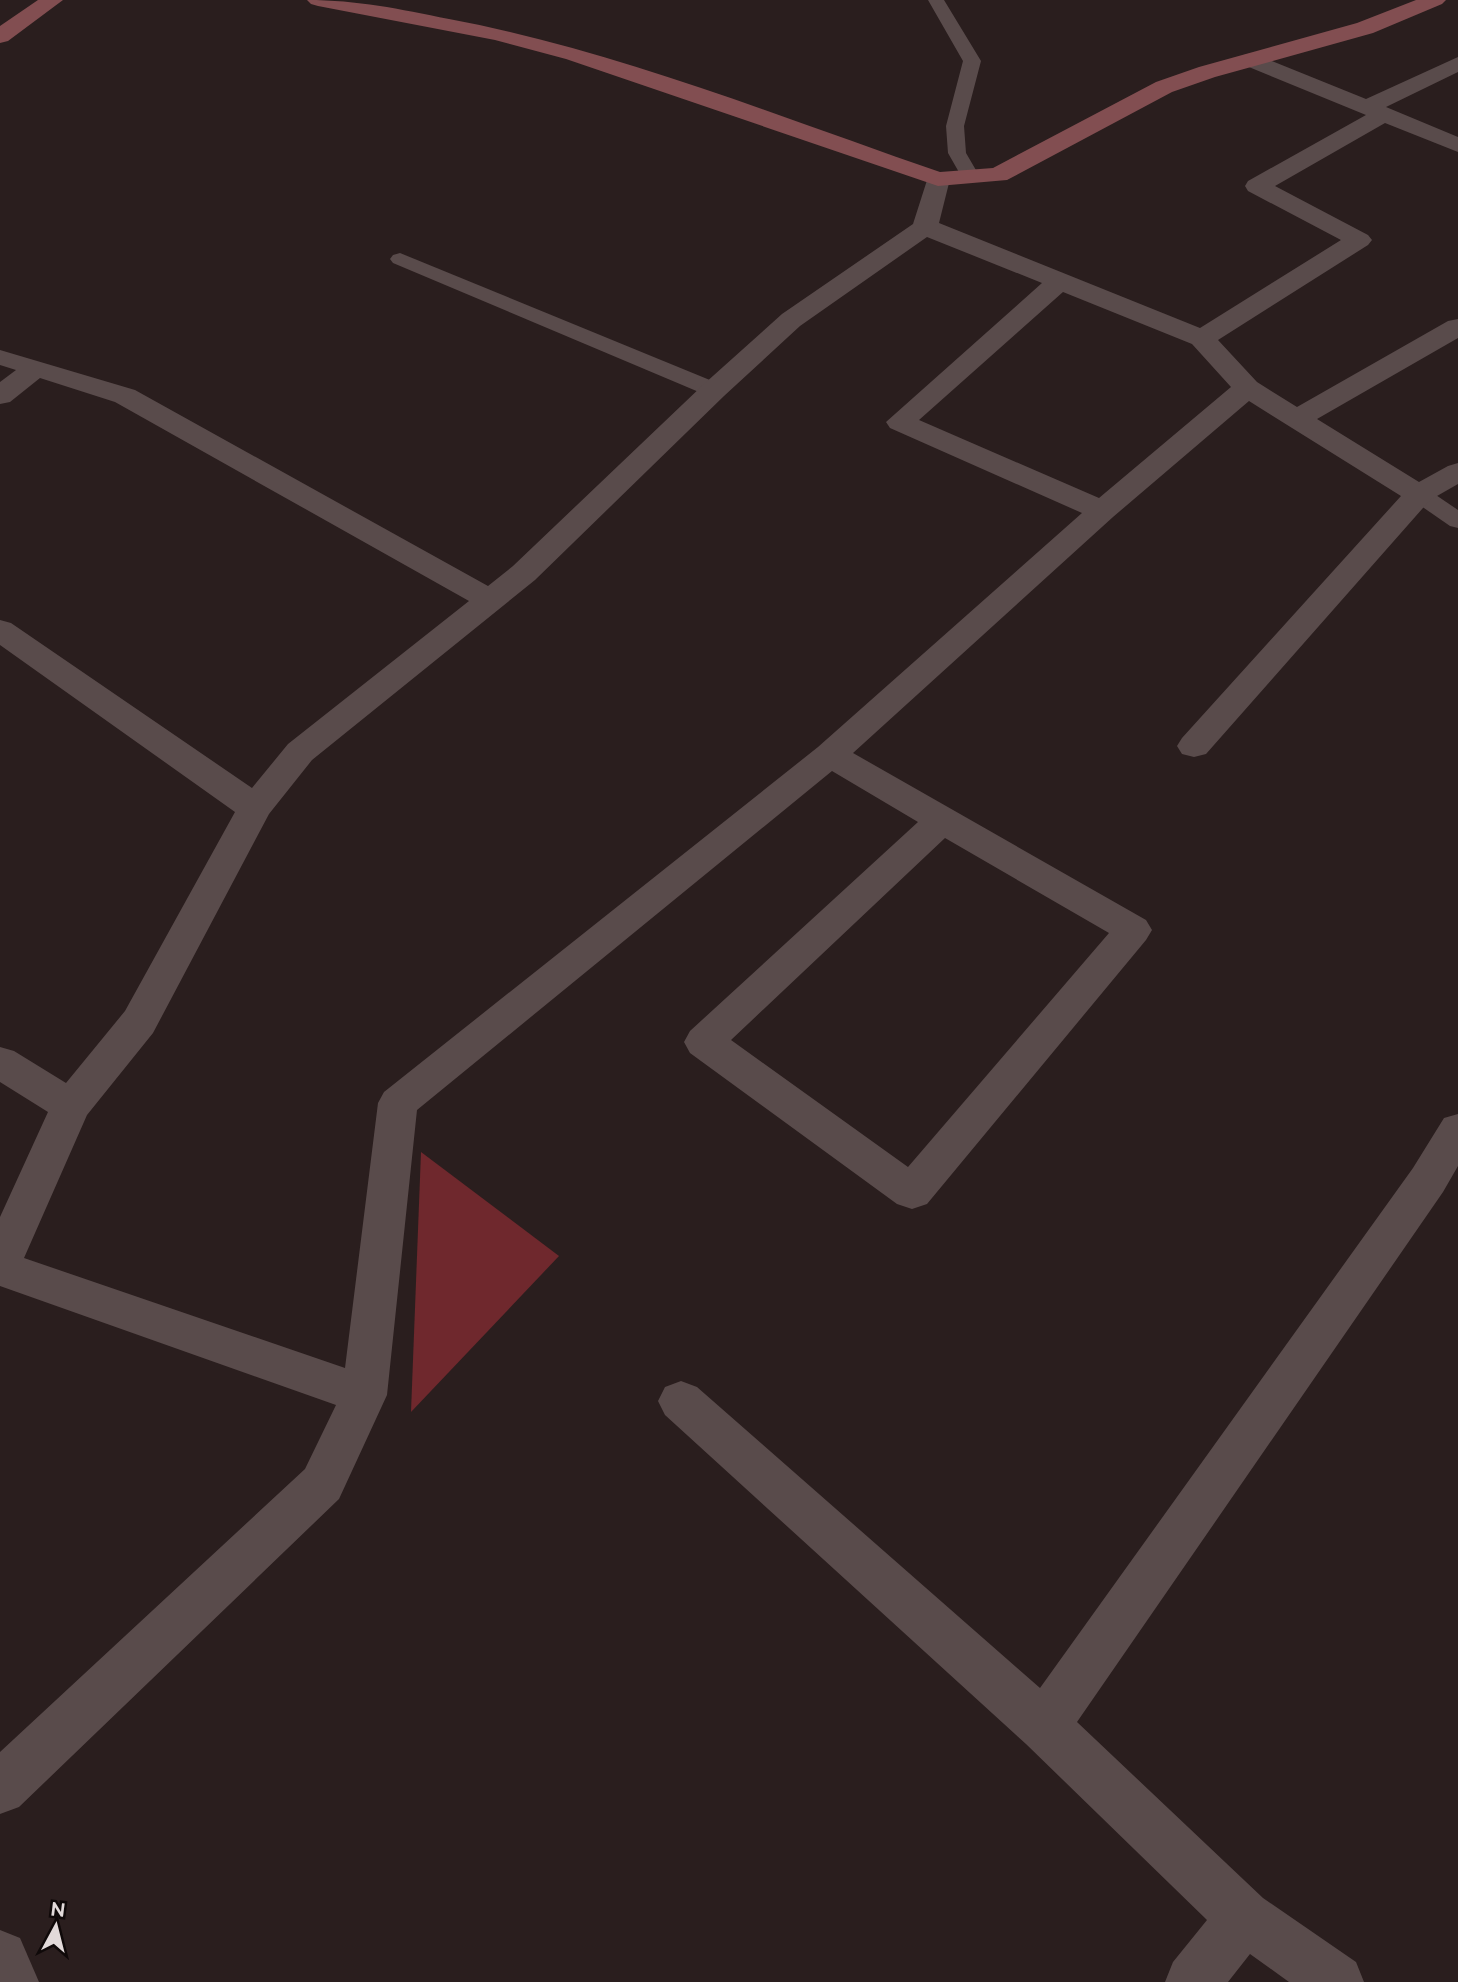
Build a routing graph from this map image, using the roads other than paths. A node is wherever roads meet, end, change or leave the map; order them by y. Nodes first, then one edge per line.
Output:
1 (52, 0) edge
2 (318, 0) edge
3 (936, 0) edge
4 (1435, 0) edge
5 (0, 36) edge
6 (1252, 60) junction
7 (1458, 64) edge
8 (1376, 111) junction
9 (1458, 145) edge
10 (971, 177) junction
11 (938, 179) junction
12 (925, 228) junction
13 (400, 259) dead end
14 (1060, 281) junction
15 (1455, 332) edge
16 (1202, 338) junction
17 (3, 357) dead end
18 (36, 368) junction
19 (1247, 388) junction
20 (714, 390) junction
21 (0, 396) edge
22 (1298, 418) junction
23 (1458, 472) edge
24 (1419, 494) junction
25 (1102, 511) junction
26 (1458, 521) edge
27 (490, 600) junction
28 (0, 630) edge
29 (1194, 746) dead end
30 (830, 755) junction
31 (256, 808) junction
32 (943, 819) junction
33 (0, 1062) edge
34 (71, 1106) junction
35 (1458, 1130) edge
36 (0, 1266) edge
37 (364, 1395) junction
38 (681, 1401) dead end
39 (1044, 1726) junction
40 (0, 1788) edge
41 (1244, 1917) junction
42 (0, 1958) edge
43 (10, 1982) edge
44 (1193, 1982) edge
45 (1336, 1982) edge

1 - 5 street
2 - 11 street
3 - 10 lane
4 - 6 street
6 - 8 street
6 - 10 street
7 - 8 street
8 - 9 street
8 - 16 street
10 - 11 street
11 - 12 street
12 - 14 street
12 - 20 street
13 - 20 lane
14 - 16 street
14 - 25 street
15 - 22 street
16 - 19 street
17 - 18 street
18 - 21 street
18 - 27 street
19 - 22 street
19 - 25 street
20 - 27 street
22 - 24 street
23 - 24 street
24 - 26 lane
24 - 29 street
25 - 30 street
27 - 31 street
28 - 31 street
30 - 32 street
30 - 37 street
31 - 34 street
32 - 32 street
33 - 34 street
34 - 36 street
35 - 39 street
36 - 37 street
37 - 40 street
38 - 39 street
39 - 41 street
41 - 44 street
41 - 45 street
42 - 43 street

